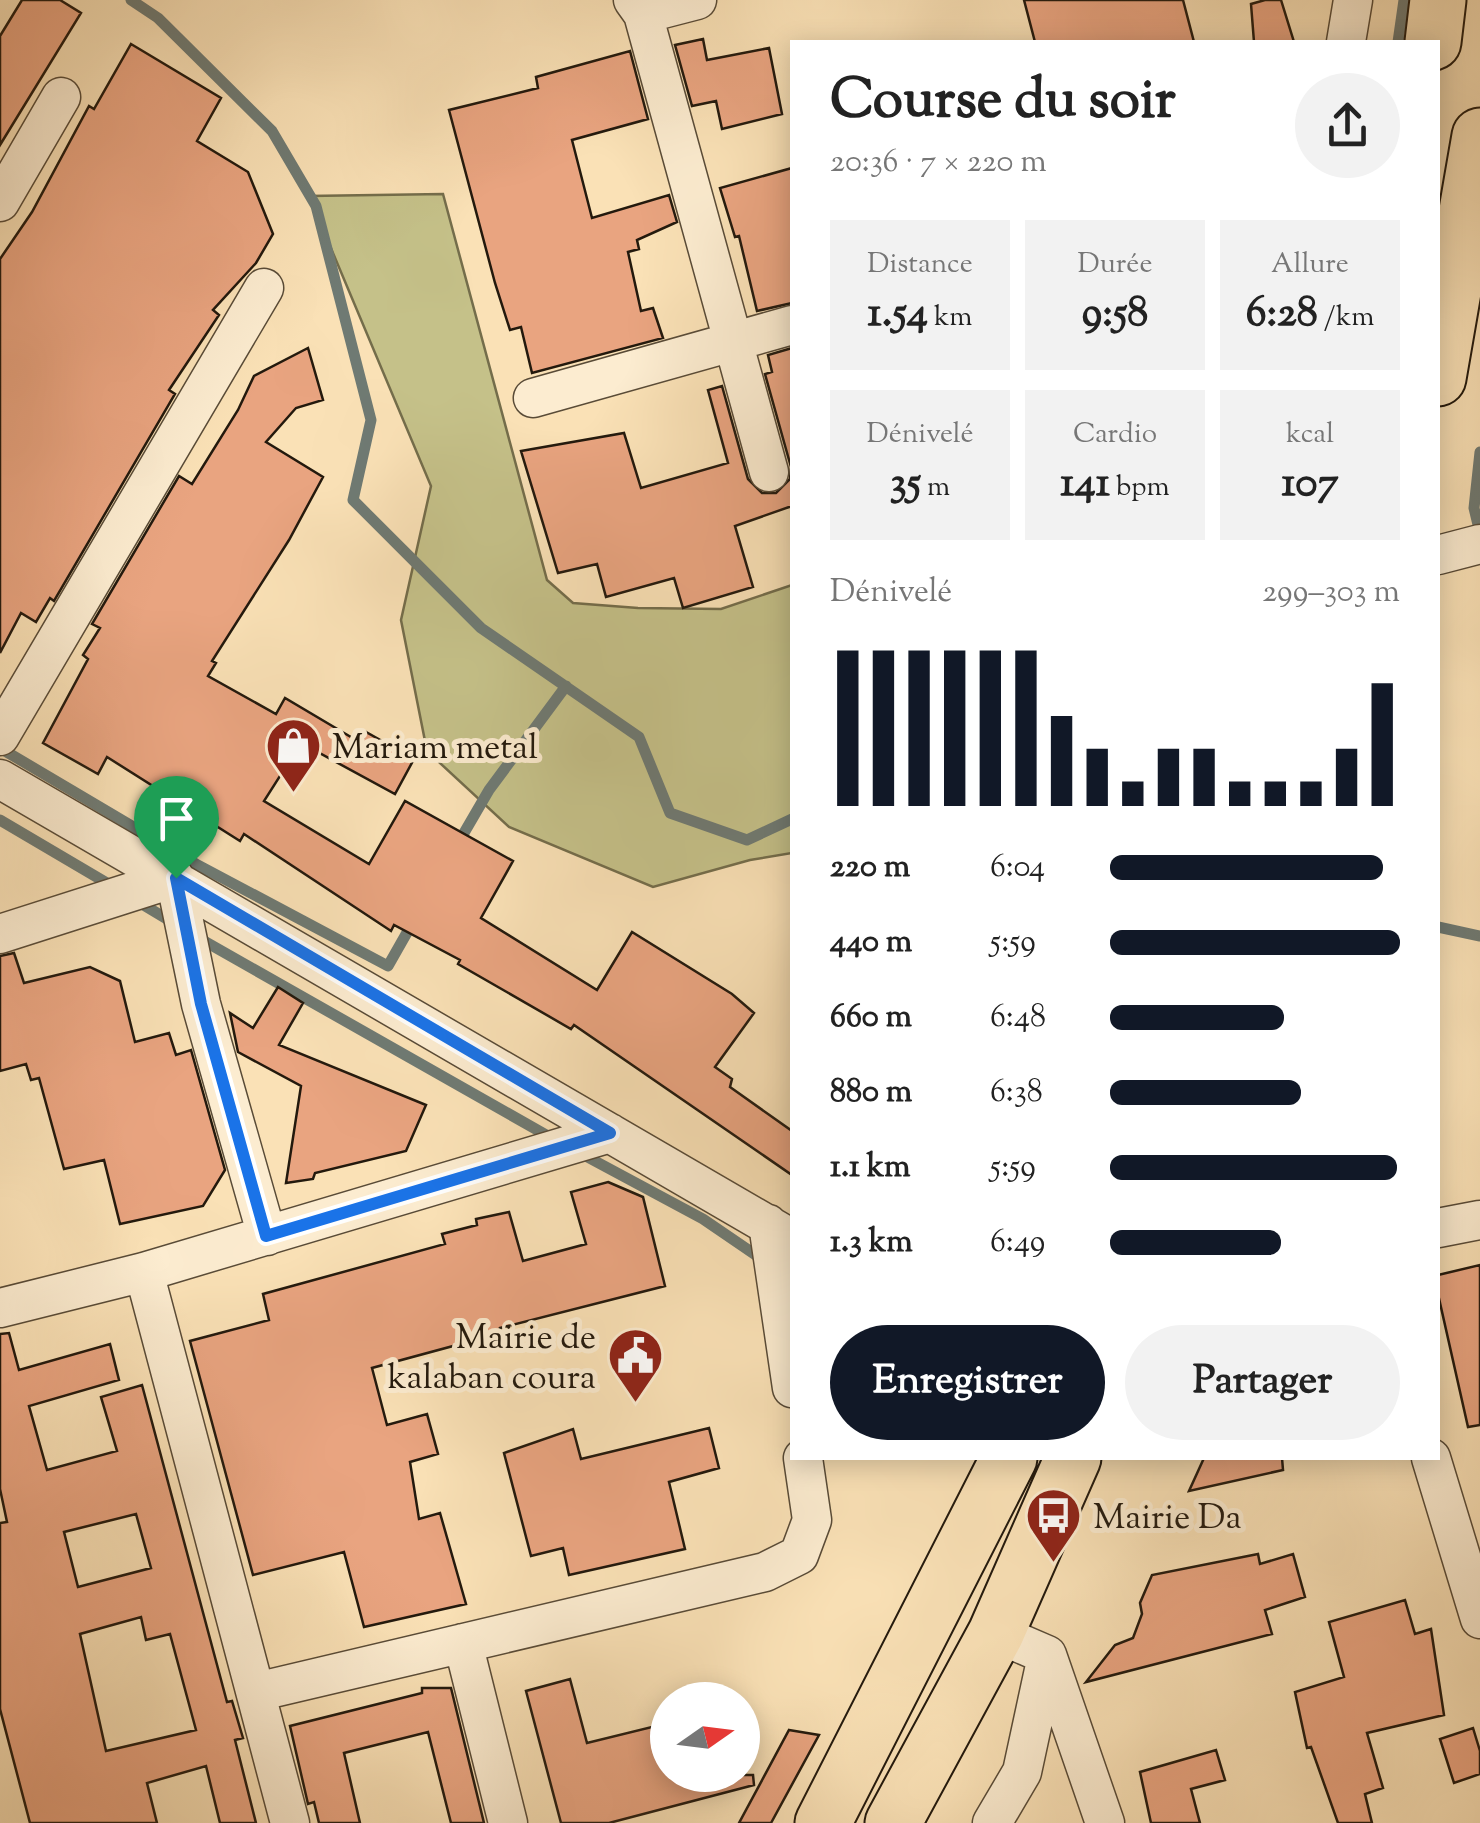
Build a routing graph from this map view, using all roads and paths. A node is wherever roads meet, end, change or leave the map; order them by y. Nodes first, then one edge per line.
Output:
1 (696, 0) edge
2 (1353, 0) edge
3 (1438, 0) edge
4 (638, 7) edge
5 (1346, 40) edge
6 (1433, 40) edge
7 (61, 97) dead end
8 (1480, 136) edge
9 (0, 202) edge
10 (264, 288) dead end
11 (790, 326) edge
12 (736, 341) junction
13 (1440, 366) edge
14 (533, 398) dead end
15 (770, 472) dead end
16 (1480, 544) edge
17 (1440, 554) edge
18 (0, 736) edge
19 (0, 779) edge
20 (176, 878) junction
21 (0, 934) edge
22 (610, 1133) junction
23 (1480, 1220) edge
24 (1440, 1228) edge
25 (780, 1232) edge
26 (266, 1236) junction
27 (144, 1272) junction
28 (0, 1308) edge
29 (790, 1362) edge
30 (803, 1460) edge
31 (1009, 1460) edge
32 (1072, 1460) edge
33 (1432, 1460) edge
34 (1480, 1619) edge
35 (996, 1633) junction
36 (462, 1644) junction
37 (1047, 1656) junction
38 (256, 1692) junction
39 (290, 1823) edge
40 (508, 1823) edge
41 (823, 1823) edge
42 (893, 1823) edge
43 (992, 1823) edge
44 (1105, 1823) edge

1 - 4 street
2 - 5 street
3 - 6 highway
4 - 12 street
7 - 9 street
8 - 13 highway
10 - 18 street
11 - 12 street
12 - 14 street
12 - 15 street
16 - 17 street
19 - 20 street
20 - 21 street
20 - 22 street
20 - 26 street
22 - 25 street
22 - 26 street
23 - 24 street
25 - 29 street
26 - 27 street
27 - 28 street
27 - 38 street
30 - 36 street
31 - 41 highway
32 - 35 highway
33 - 34 street
35 - 37 street
35 - 42 highway
36 - 38 street
36 - 40 street
37 - 43 street
37 - 44 street
38 - 39 street

